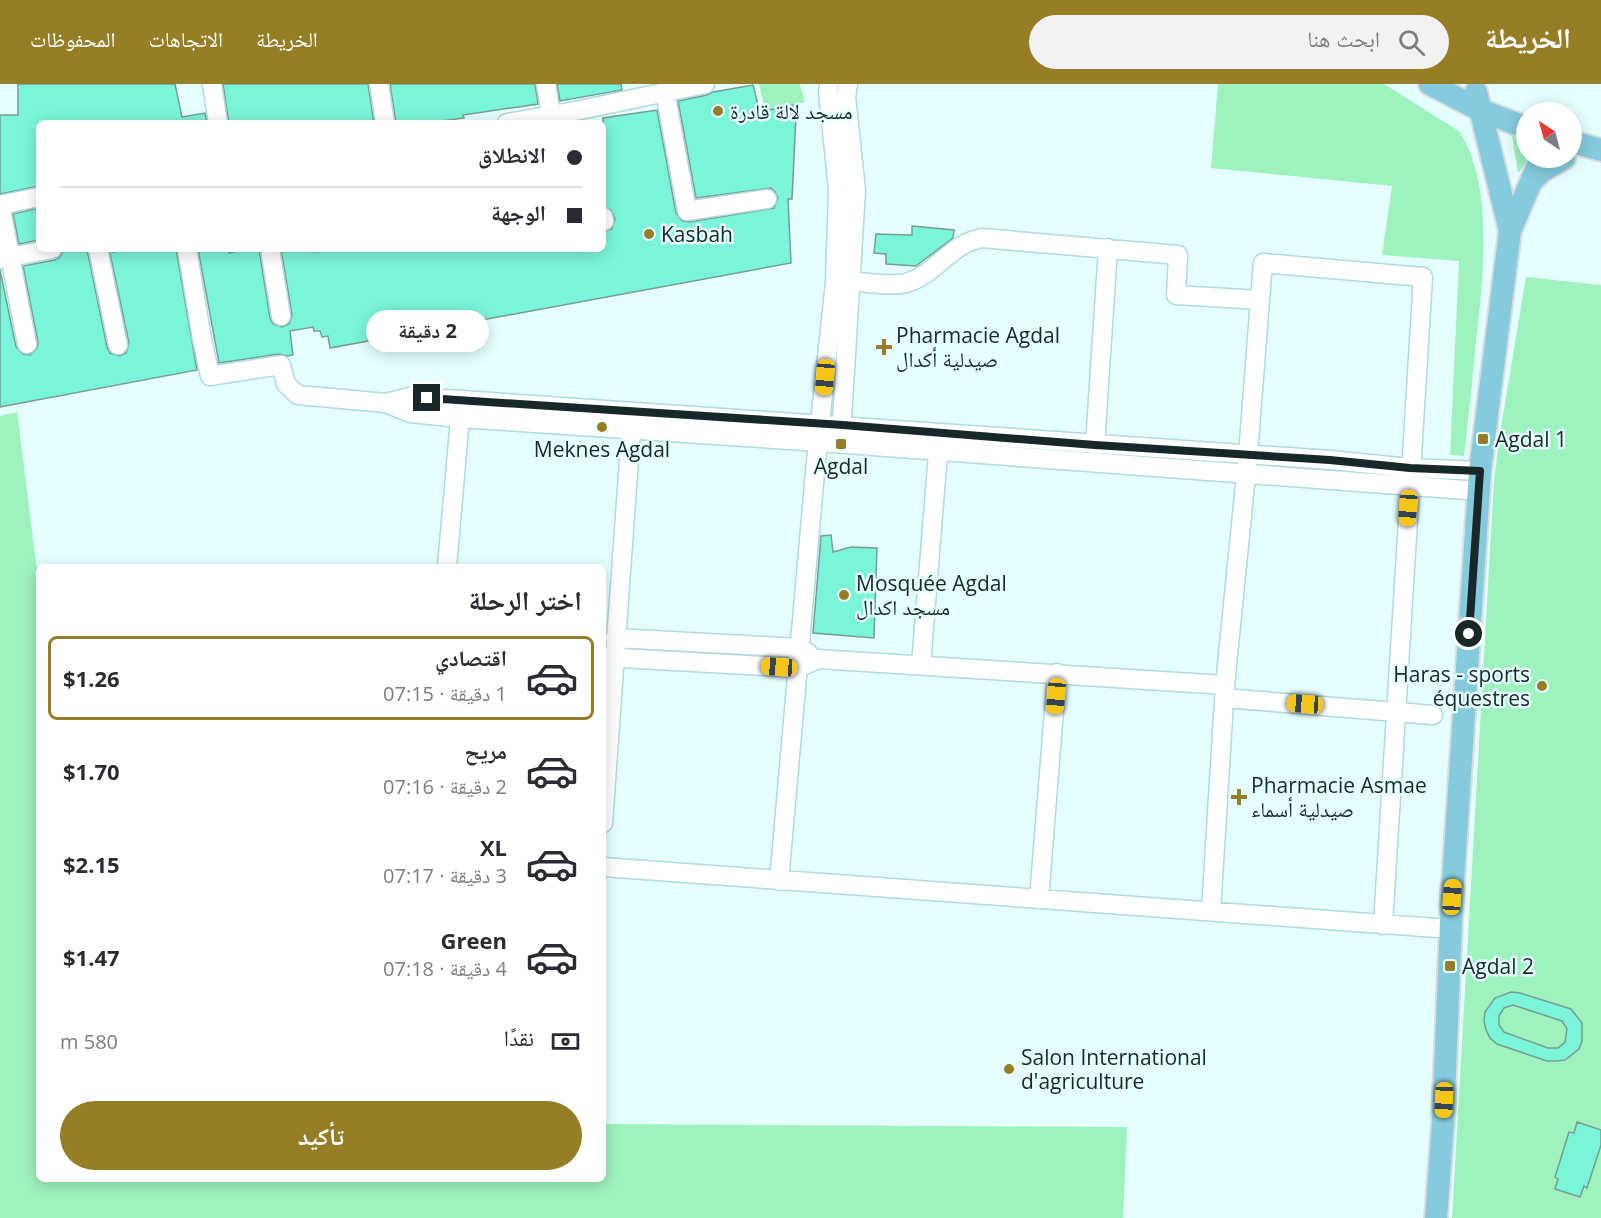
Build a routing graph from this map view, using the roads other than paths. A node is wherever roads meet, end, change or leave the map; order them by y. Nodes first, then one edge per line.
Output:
1 (212, 84) edge
2 (379, 84) edge
3 (546, 84) edge
4 (705, 84) edge
5 (829, 84) edge
6 (848, 84) edge
7 (1430, 84) edge
8 (665, 92) junction
9 (1472, 95) edge
10 (1516, 108) edge
11 (551, 115) junction
12 (576, 117) edge
13 (218, 120) edge
14 (385, 120) edge
15 (524, 120) edge
16 (1516, 121) edge
17 (1536, 168) edge
18 (1547, 168) edge
19 (1528, 186) junction
20 (36, 198) edge
21 (767, 199) dead end
22 (0, 205) edge
23 (1510, 231) junction
24 (1108, 248) junction
25 (36, 252) edge
26 (99, 252) edge
27 (188, 252) edge
28 (270, 252) edge
29 (5, 258) edge
30 (843, 281) junction
31 (1260, 300) junction
32 (281, 316) dead end
33 (27, 344) dead end
34 (118, 345) dead end
35 (461, 409) junction
36 (632, 421) junction
37 (820, 433) junction
38 (939, 433) junction
39 (842, 435) junction
40 (1095, 445) junction
41 (938, 452) junction
42 (1248, 455) junction
43 (1245, 475) junction
44 (1410, 476) junction
45 (1479, 481) junction
46 (447, 564) edge
47 (615, 638) junction
48 (800, 648) junction
49 (609, 657) edge
50 (818, 659) junction
51 (921, 665) junction
52 (798, 668) junction
53 (1058, 674) junction
54 (1225, 692) junction
55 (1395, 712) junction
56 (1433, 715) dead end
57 (606, 740) edge
58 (606, 867) edge
59 (779, 881) junction
60 (1039, 899) junction
61 (1211, 911) junction
62 (1383, 925) junction
63 (1451, 929) junction
64 (1436, 1218) edge

1 - 13 street
2 - 14 street
3 - 11 street
4 - 8 street
5 - 30 street
6 - 30 street
7 - 9 main road
8 - 12 street
8 - 21 street
9 - 10 main road
9 - 16 main road
9 - 23 main road
11 - 12 street
11 - 15 street
17 - 19 main road
18 - 19 main road
19 - 23 main road
20 - 22 street
22 - 29 street
23 - 45 main road
24 - 30 street
24 - 31 street
24 - 40 street
25 - 29 street
26 - 34 street
27 - 35 street
28 - 32 street
29 - 33 street
30 - 37 street
30 - 39 street
31 - 42 street
31 - 44 street
35 - 36 street
35 - 46 street
36 - 37 street
36 - 47 street
37 - 39 street
37 - 48 street
38 - 39 street
38 - 40 street
38 - 41 street
39 - 41 street
40 - 42 street
41 - 43 street
41 - 51 street
42 - 43 street
42 - 44 street
43 - 44 street
43 - 54 street
44 - 45 street
44 - 55 street
45 - 63 main road
47 - 48 street
47 - 49 street
48 - 50 street
48 - 52 street
49 - 52 street
49 - 57 street
50 - 51 street
50 - 52 street
51 - 53 street
52 - 59 street
53 - 54 street
53 - 60 street
54 - 55 street
54 - 61 street
55 - 56 street
55 - 62 street
58 - 59 street
59 - 60 street
60 - 61 street
61 - 62 street
62 - 63 street
63 - 64 main road

